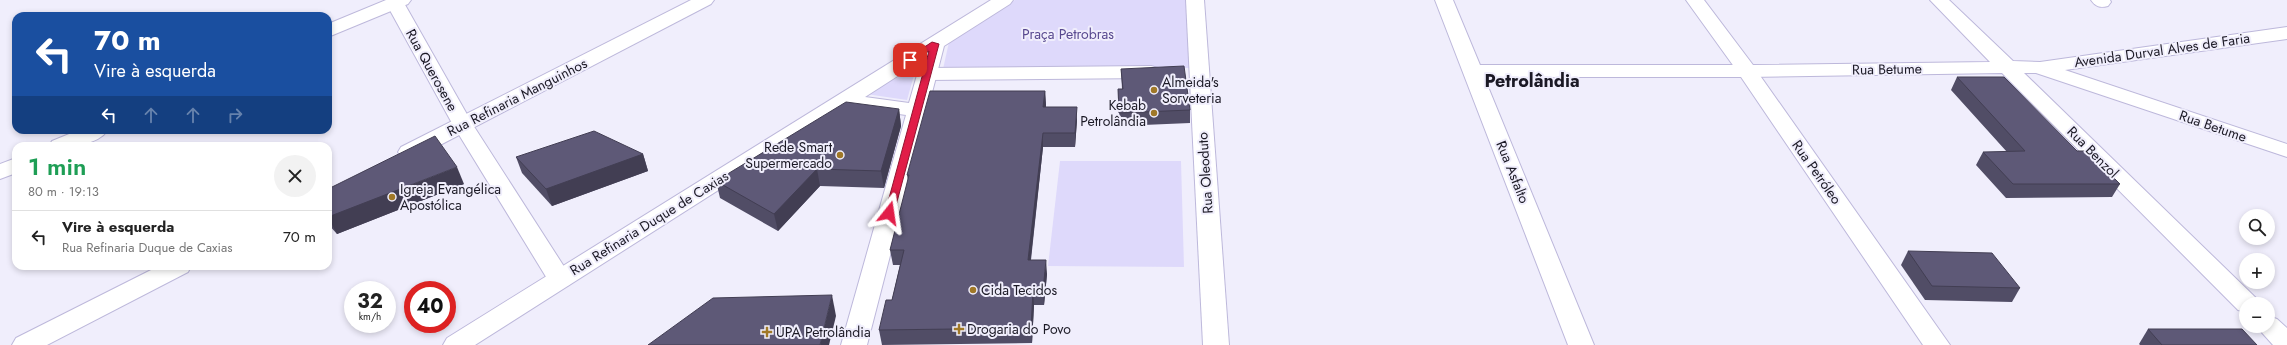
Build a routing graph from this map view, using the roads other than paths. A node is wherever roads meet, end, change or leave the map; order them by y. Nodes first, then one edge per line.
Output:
1 (705, 0) edge
2 (1004, 0) edge
3 (1195, 0) edge
4 (1444, 0) edge
5 (1695, 0) edge
6 (1939, 0) edge
7 (398, 1) edge
8 (332, 29) edge
9 (2287, 33) edge
10 (935, 44) junction
11 (2038, 67) junction
12 (2007, 68) junction
13 (1183, 71) junction
14 (1473, 71) junction
15 (1747, 72) junction
16 (926, 74) junction
17 (845, 100) junction
18 (917, 110) junction
19 (463, 125) junction
20 (88, 134) edge
21 (69, 142) edge
22 (2287, 151) edge
23 (392, 160) edge
24 (12, 167) edge
25 (0, 172) edge
26 (171, 270) edge
27 (560, 279) junction
28 (2240, 297) edge
29 (2275, 331) edge
30 (2287, 343) edge
31 (25, 345) edge
32 (456, 345) edge
33 (854, 345) edge
34 (1216, 345) edge
35 (1581, 345) edge
36 (1938, 345) edge

1 - 19 street, Rua Refinaria Manguinhos
2 - 10 street, Rua Refinaria Duque de Caxias
3 - 13 street, Rua Oleoduto
4 - 14 street, Rua Asfalto
5 - 15 street, Rua Petróleo
6 - 12 street, Rua Benzol
7 - 8 street
7 - 19 street, Rua Querosene
9 - 11 street, Avenida Durval Alves de Faria
10 - 16 street
10 - 17 street, Rua Refinaria Duque de Caxias
11 - 12 street, Rua Betume
11 - 22 street, Rua Betume
12 - 15 street, Rua Betume
12 - 28 street, Rua Benzol
13 - 16 street
13 - 34 street, Rua Oleoduto
14 - 15 street, Rua Betume
14 - 35 street, Rua Asfalto
15 - 36 street, Rua Petróleo
16 - 18 street
17 - 18 street
17 - 27 street, Rua Refinaria Duque de Caxias
18 - 33 street
19 - 23 street, Rua Refinaria Manguinhos
19 - 27 street, Rua Querosene
20 - 21 street
24 - 25 street
26 - 31 street
27 - 32 street, Rua Refinaria Duque de Caxias
29 - 30 street

